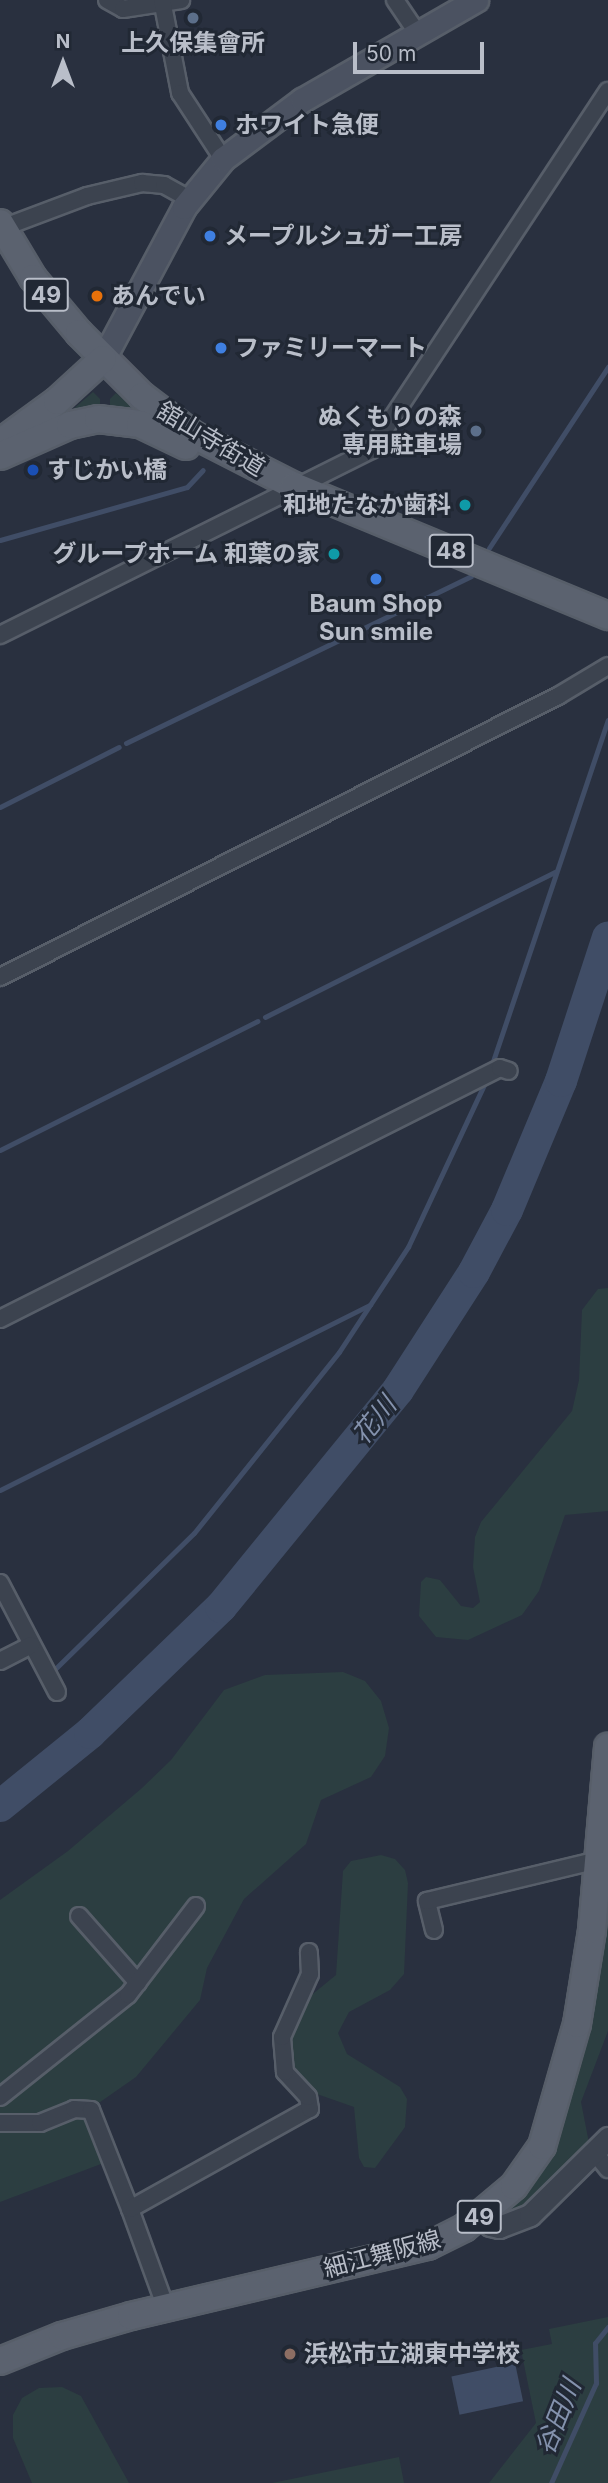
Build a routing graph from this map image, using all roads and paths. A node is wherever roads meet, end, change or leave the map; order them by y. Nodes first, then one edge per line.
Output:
1 (107, 0) edge
2 (181, 0) edge
3 (395, 0) edge
4 (475, 0) edge
5 (163, 2) edge
6 (417, 33) junction
7 (608, 91) edge
8 (223, 159) junction
9 (189, 199) junction
10 (1, 225) edge
11 (103, 359) junction
12 (0, 442) edge
13 (0, 456) edge
14 (295, 486) junction
15 (608, 616) edge
16 (0, 635) edge
17 (608, 666) edge
18 (0, 977) edge
19 (509, 1071) dead end
20 (0, 1320) edge
21 (0, 1583) edge
22 (31, 1645) junction
23 (0, 1661) edge
24 (57, 1692) dead end
25 (608, 1747) edge
26 (598, 1860) junction
27 (196, 1906) dead end
28 (79, 1916) dead end
29 (434, 1930) dead end
30 (309, 1952) dead end
31 (138, 1983) junction
32 (0, 2097) edge
33 (0, 2123) edge
34 (601, 2145) edge
35 (608, 2169) edge
36 (130, 2209) junction
37 (481, 2215) junction
38 (166, 2308) junction
39 (0, 2361) edge

1 - 5 street
2 - 5 street
3 - 6 street
4 - 6 main road
5 - 8 street
6 - 8 main road
7 - 14 street
8 - 9 main road
9 - 10 street
9 - 11 main road
10 - 11 main road, 49
11 - 12 main road
11 - 14 main road, 舘山寺街道 / 48
13 - 14 main road, 48
14 - 15 main road, 舘山寺街道 / 48
14 - 16 street
17 - 18 street
19 - 20 street
21 - 22 street
22 - 23 street
22 - 24 street
25 - 26 main road, 細江舞阪線 / 49
26 - 29 street
26 - 37 main road, 細江舞阪線 / 49
27 - 31 street
28 - 31 street
30 - 36 street
31 - 32 street
33 - 36 street
34 - 35 street
34 - 37 street
36 - 38 street
37 - 38 main road, 細江舞阪線 / 49
38 - 39 main road, 細江舞阪線 / 49

